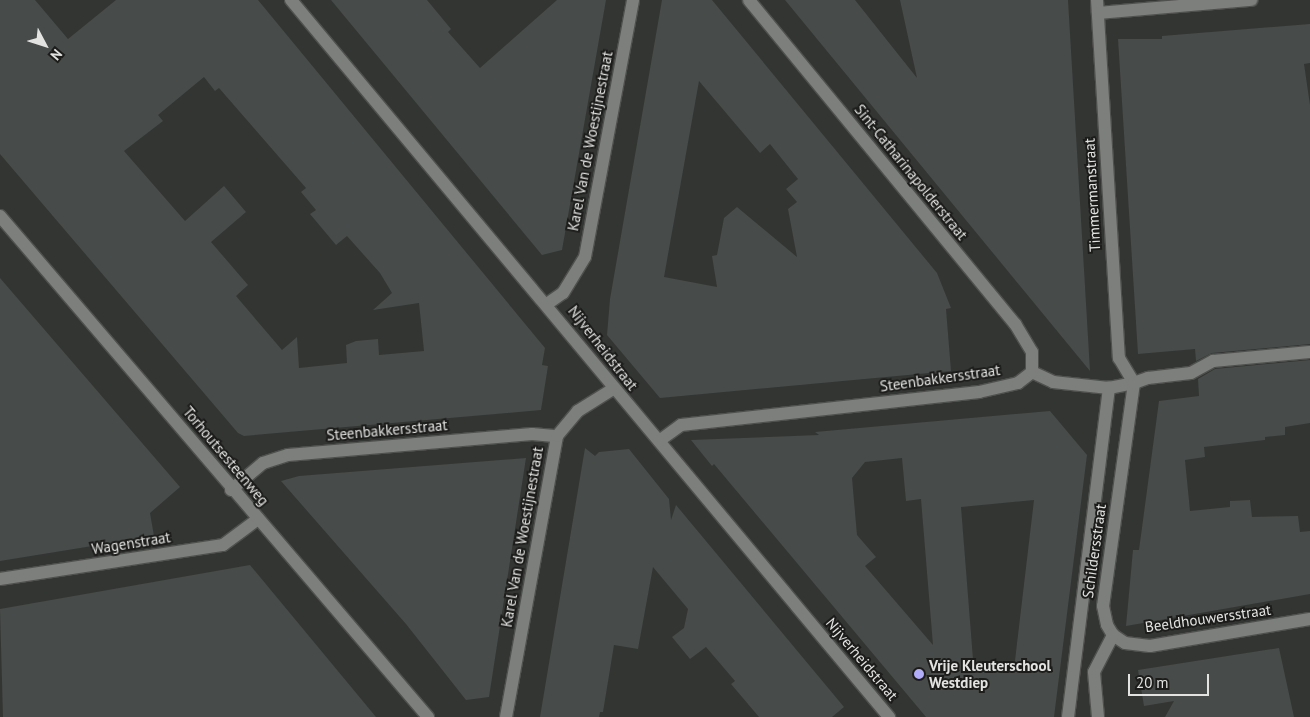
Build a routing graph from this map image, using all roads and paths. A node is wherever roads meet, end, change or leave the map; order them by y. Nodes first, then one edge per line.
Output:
1 (291, 0) edge
2 (633, 0) edge
3 (749, 0) edge
4 (1097, 0) edge
5 (1251, 0) edge
6 (1098, 13) junction
7 (0, 216) edge
8 (547, 304) junction
9 (1310, 352) edge
10 (1032, 372) junction
11 (1134, 383) junction
12 (1109, 388) junction
13 (613, 389) junction
14 (557, 436) junction
15 (659, 441) junction
16 (231, 490) junction
17 (258, 519) junction
18 (0, 579) edge
19 (1310, 619) edge
20 (1113, 635) junction
21 (428, 717) edge
22 (506, 717) edge
23 (889, 717) edge
24 (1068, 717) edge
25 (1098, 717) edge

1 - 8 street, Nijverheidstraat
2 - 8 street, Karel Van de Woestijnestraat
3 - 10 street, Sint-Catharinapolderstraat
4 - 6 street, Timmermanstraat
5 - 6 street
6 - 11 street, Timmermanstraat
7 - 16 street, Torhoutsesteenweg
8 - 13 street, Nijverheidstraat
9 - 11 street
10 - 12 street
10 - 15 street, Steenbakkersstraat
11 - 12 street
11 - 20 street, Schildersstraat
12 - 24 street, Schildersstraat
13 - 14 street, Karel Van de Woestijnestraat
13 - 15 street, Nijverheidstraat
14 - 16 street, Steenbakkersstraat
14 - 22 street, Karel Van de Woestijnestraat
15 - 23 street, Nijverheidstraat
16 - 17 street, Torhoutsesteenweg
17 - 18 street, Wagenstraat
17 - 21 street, Torhoutsesteenweg
19 - 20 street, Beeldhouwersstraat
20 - 25 street

